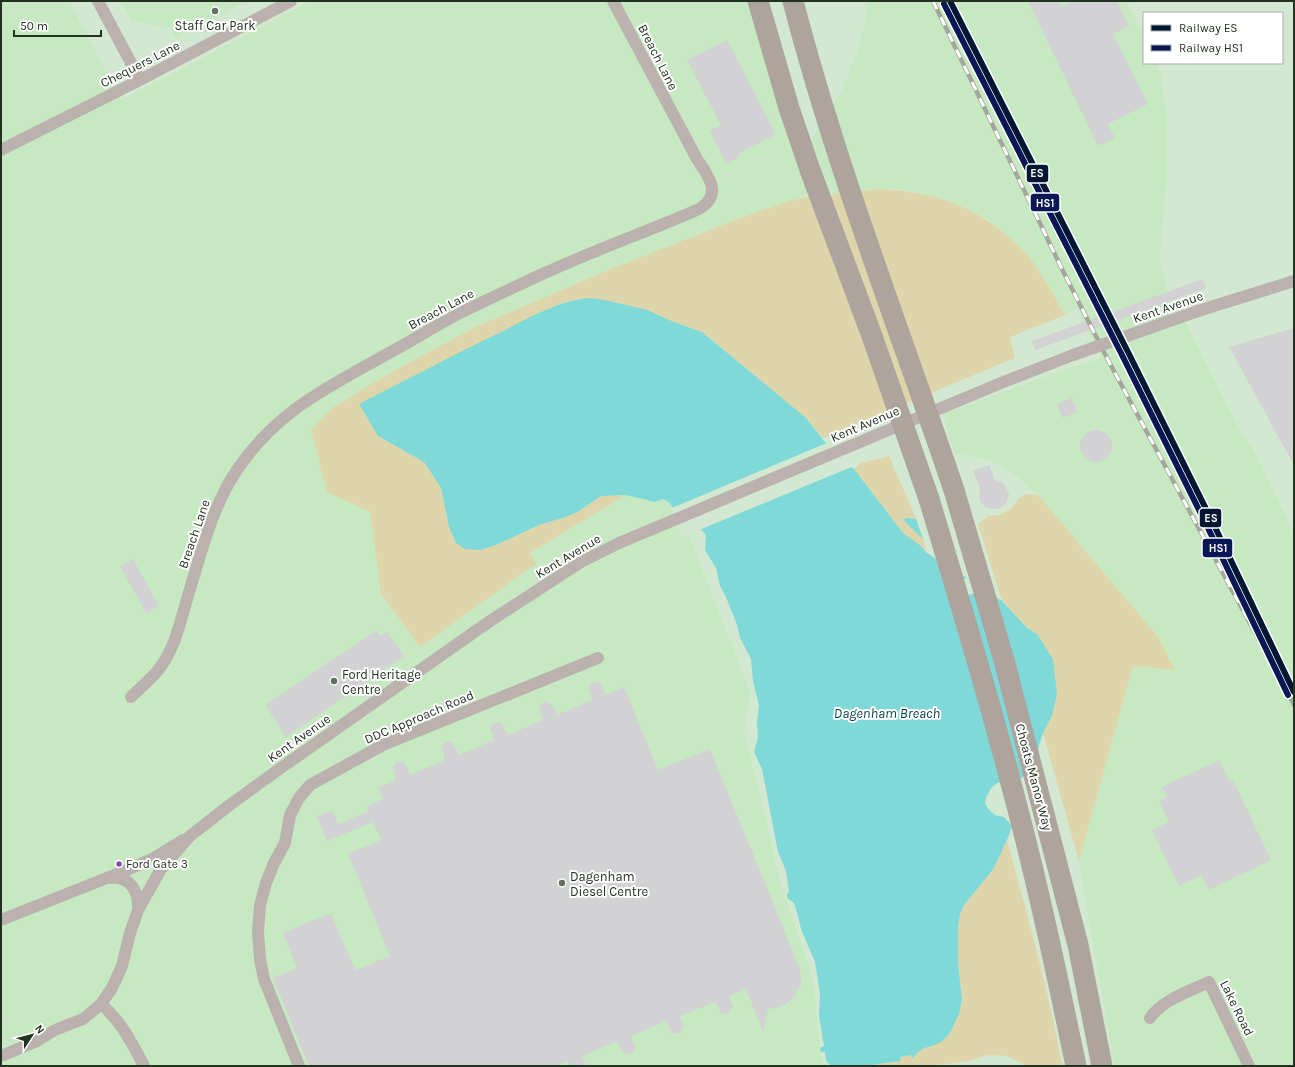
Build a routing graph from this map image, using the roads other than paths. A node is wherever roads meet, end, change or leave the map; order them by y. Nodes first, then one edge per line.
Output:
1 (98, 1) edge
2 (291, 1) edge
3 (613, 1) edge
4 (758, 1) edge
5 (793, 1) edge
6 (140, 80) junction
7 (1, 150) edge
8 (1294, 281) edge
9 (598, 658) dead end
10 (131, 697) dead end
11 (190, 836) junction
12 (104, 879) junction
13 (138, 910) junction
14 (1, 920) edge
15 (101, 1004) junction
16 (1150, 1018) dead end
17 (1, 1056) edge
18 (144, 1066) edge
19 (299, 1066) edge
20 (1076, 1066) edge
21 (1102, 1066) edge
22 (1249, 1066) edge

1 - 6 street
2 - 6 street, Chequers Lane
3 - 10 street, Breach Lane
4 - 20 highway, Choats Manor Way, bridge
5 - 21 highway, Choats Manor Way, bridge
6 - 7 street, Chequers Lane
8 - 11 street, Kent Avenue, bridge
9 - 19 street, DDC Approach Road
11 - 12 street
11 - 13 street, Kent Avenue
12 - 13 street
12 - 14 street
13 - 15 street, Kent Avenue
15 - 17 street, Kent Avenue
15 - 18 street
16 - 22 street, Lake Road

